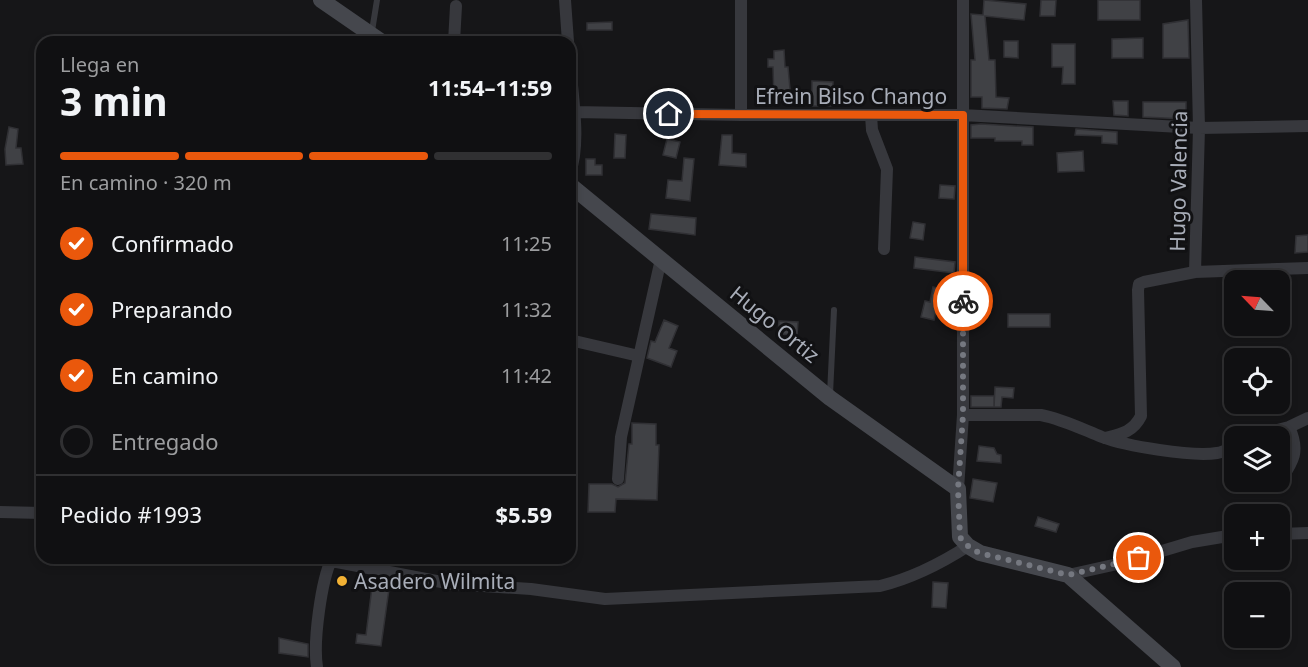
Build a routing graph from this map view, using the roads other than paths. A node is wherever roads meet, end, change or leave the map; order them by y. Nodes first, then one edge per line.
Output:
1 (321, 0) edge
2 (377, 0) edge
3 (565, 0) edge
4 (741, 0) edge
5 (963, 0) edge
6 (1196, 0) edge
7 (456, 6) dead end
8 (373, 36) edge
9 (376, 36) edge
10 (454, 36) edge
11 (568, 36) edge
12 (576, 112) edge
13 (741, 115) junction
14 (871, 115) junction
15 (963, 115) junction
16 (1308, 126) edge
17 (1199, 128) junction
18 (576, 190) edge
19 (884, 249) dead end
20 (661, 259) junction
21 (1308, 268) edge
22 (1195, 272) junction
23 (834, 310) dead end
24 (576, 341) edge
25 (639, 356) junction
26 (830, 398) junction
27 (963, 415) junction
28 (1308, 418) edge
29 (1290, 427) edge
30 (1290, 429) edge
31 (1105, 438) junction
32 (1224, 450) edge
33 (1290, 465) edge
34 (618, 479) dead end
35 (958, 489) junction
36 (0, 513) edge
37 (36, 513) edge
38 (1308, 533) edge
39 (1290, 534) edge
40 (1224, 537) edge
41 (968, 546) junction
42 (330, 564) edge
43 (351, 564) edge
44 (1068, 575) junction
45 (317, 667) edge
46 (1173, 667) edge

1 - 8 street
2 - 9 lane
3 - 11 street
4 - 13 street
5 - 15 street
6 - 17 street, Hugo Valencia
7 - 10 street
12 - 13 street, Efrein Bilso Chango
13 - 14 street, Efrein Bilso Chango
14 - 15 street, Efrein Bilso Chango
14 - 19 street
15 - 17 street, Efrein Bilso Chango
15 - 27 street
16 - 17 street, Efrein Bilso Chango
17 - 22 street, Hugo Valencia
18 - 20 street, Hugo Ortiz
20 - 25 street
20 - 26 street, Hugo Ortiz
21 - 22 street
22 - 31 street, Hugo Valencia
23 - 26 lane
24 - 25 street
25 - 34 street
26 - 35 street, Hugo Ortiz
27 - 31 street
27 - 35 street
28 - 29 street
30 - 33 street
31 - 32 street
35 - 41 street
36 - 37 street
38 - 39 street
40 - 44 street
41 - 43 street
41 - 44 street
42 - 45 street
44 - 46 street

